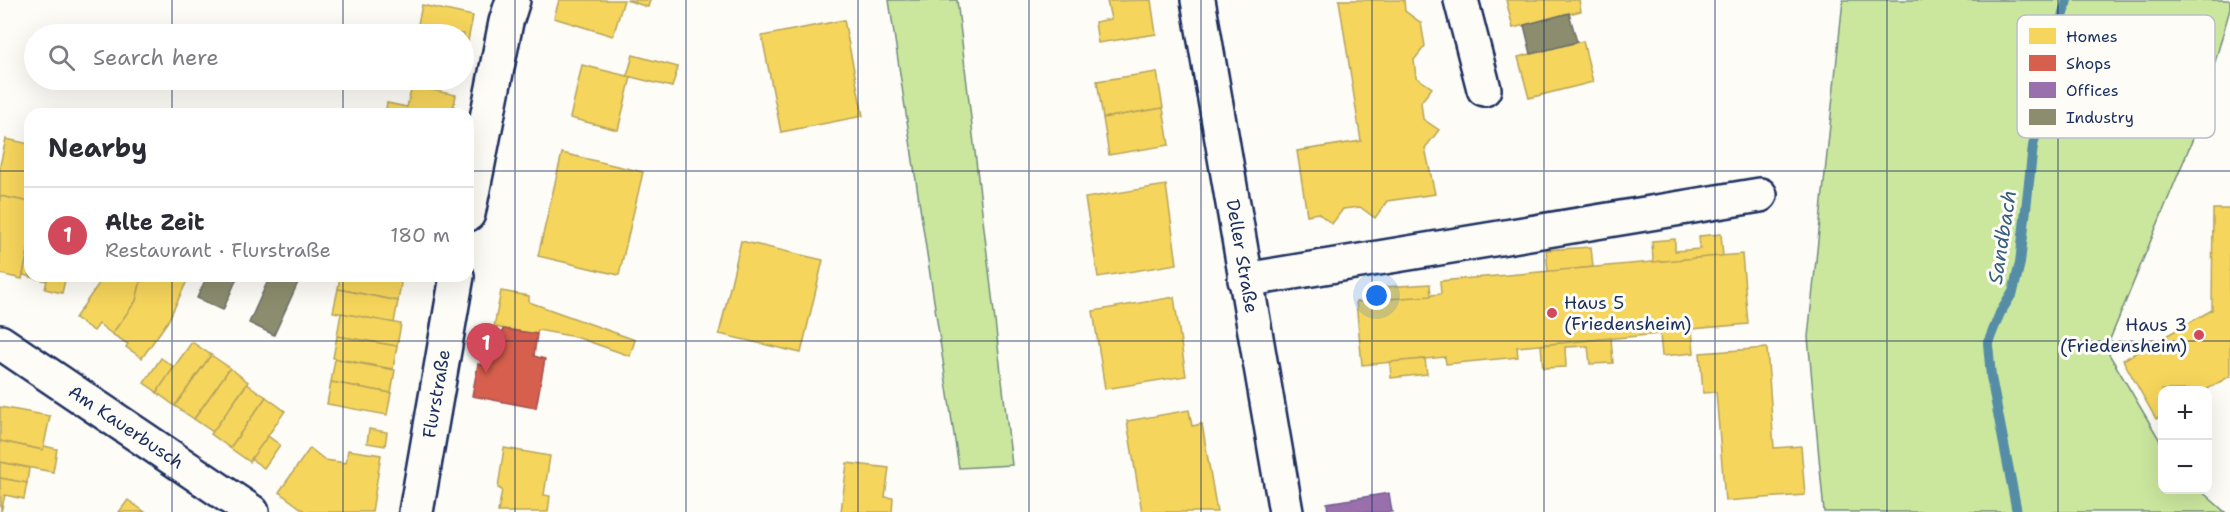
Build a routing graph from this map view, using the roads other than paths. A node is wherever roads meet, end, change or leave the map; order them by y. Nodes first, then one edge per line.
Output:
1 (513, 0) edge
2 (1198, 0) edge
3 (1461, 0) edge
4 (1484, 89) dead end
5 (474, 181) edge
6 (1760, 195) dead end
7 (1245, 280) junction
8 (456, 282) edge
9 (0, 342) edge
10 (252, 512) edge
11 (416, 512) edge
12 (1286, 512) edge

1 - 5 street
2 - 7 street, Deller Straße
3 - 4 street
6 - 7 street
7 - 12 street, Deller Straße
8 - 11 street, Flurstraße
9 - 10 street, Am Kauerbusch

